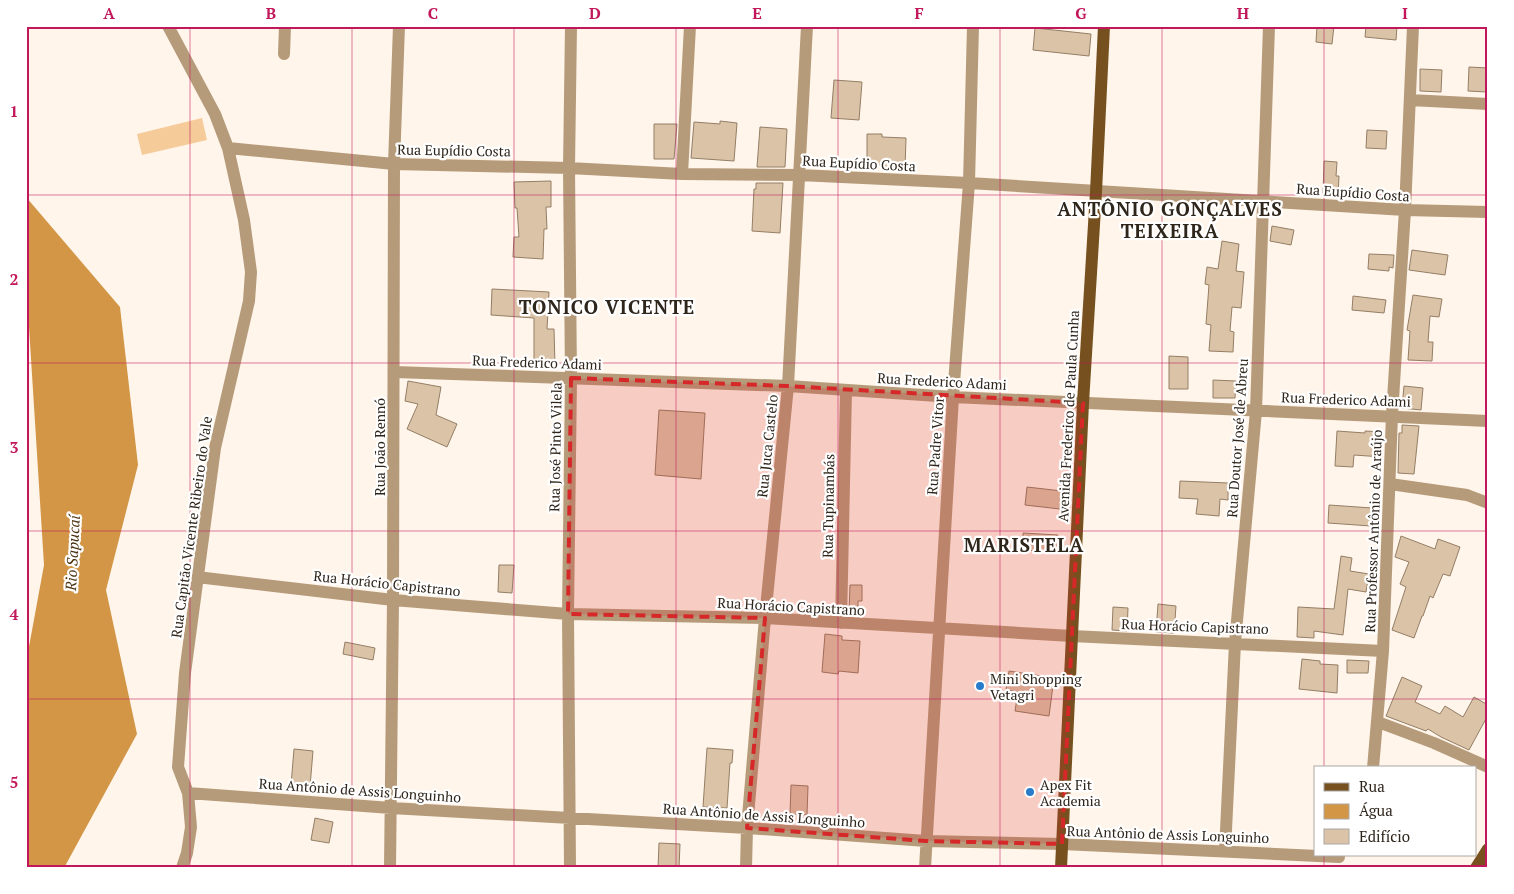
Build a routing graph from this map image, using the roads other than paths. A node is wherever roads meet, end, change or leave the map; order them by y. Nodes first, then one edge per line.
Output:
1 (168, 26) edge
2 (285, 26) edge
3 (399, 26) edge
4 (571, 26) edge
5 (690, 26) edge
6 (807, 26) edge
7 (973, 26) edge
8 (1104, 26) edge
9 (1269, 26) edge
10 (1412, 26) edge
11 (284, 54) dead end
12 (1410, 100) junction
13 (1488, 104) edge
14 (228, 148) junction
15 (394, 164) junction
16 (569, 168) junction
17 (682, 174) junction
18 (799, 175) junction
19 (969, 183) junction
20 (1096, 192) junction
21 (1264, 201) junction
22 (1405, 210) junction
23 (1488, 212) edge
24 (395, 372) junction
25 (571, 378) junction
26 (788, 386) junction
27 (846, 390) junction
28 (953, 397) junction
29 (1083, 403) junction
30 (1256, 411) junction
31 (1392, 415) junction
32 (1488, 420) edge
33 (1390, 484) junction
34 (1488, 503) edge
35 (197, 577) junction
36 (393, 600) junction
37 (568, 614) junction
38 (765, 618) junction
39 (841, 623) junction
40 (938, 629) junction
41 (1072, 636) junction
42 (1235, 642) junction
43 (1384, 651) junction
44 (1378, 722) junction
45 (1373, 766) edge
46 (1488, 767) edge
47 (188, 793) junction
48 (391, 808) junction
49 (569, 819) junction
50 (747, 828) junction
51 (926, 841) junction
52 (1062, 844) junction
53 (1488, 849) edge
54 (1225, 851) junction
55 (1314, 856) edge
56 (1320, 856) edge
57 (1339, 857) dead end
58 (182, 868) edge
59 (390, 868) edge
60 (570, 868) edge
61 (746, 868) edge
62 (925, 868) edge
63 (1061, 868) edge
64 (1476, 868) edge

1 - 14 street, Rua Capitão Vicente Ribeiro do Vale
2 - 11 street
3 - 15 street, Rua João Rennó
4 - 16 street, Rua José Pinto Vilela
5 - 17 street
6 - 18 street, Rua Juca Castelo
7 - 19 street, Rua Padre Vitor
8 - 20 main road, Avenida Frederico de Paula Cunha
9 - 21 street, Rua Doutor José de Abreu
10 - 12 street, Rua Professor Antônio de Araújo
12 - 13 street
12 - 22 street, Rua Professor Antônio de Araújo
14 - 15 street, Rua Eupídio Costa
14 - 35 street, Rua Capitão Vicente Ribeiro do Vale
15 - 16 street, Rua Eupídio Costa
15 - 24 street, Rua João Rennó
16 - 17 street, Rua Eupídio Costa
16 - 25 street, Rua José Pinto Vilela
17 - 18 street, Rua Eupídio Costa
18 - 19 street, Rua Eupídio Costa
18 - 26 street, Rua Juca Castelo
19 - 20 street, Rua Eupídio Costa
19 - 28 street, Rua Padre Vitor
20 - 21 street, Rua Eupídio Costa
20 - 29 main road, Avenida Frederico de Paula Cunha
21 - 22 street, Rua Eupídio Costa
21 - 30 street, Rua Doutor José de Abreu
22 - 23 street, Rua Eupídio Costa
22 - 31 street, Rua Professor Antônio de Araújo
24 - 25 street, Rua Frederico Adami
24 - 36 street, Rua João Rennó
25 - 26 street, Rua Frederico Adami
25 - 37 street, Rua José Pinto Vilela
26 - 27 street, Rua Frederico Adami
26 - 38 street, Rua Juca Castelo
27 - 28 street, Rua Frederico Adami
27 - 39 street, Rua Tupinambás
28 - 29 street, Rua Frederico Adami
28 - 40 street, Rua Padre Vitor
29 - 30 street, Rua Frederico Adami
29 - 41 main road, Avenida Frederico de Paula Cunha
30 - 31 street, Rua Frederico Adami
30 - 42 street, Rua Doutor José de Abreu
31 - 32 street, Rua Frederico Adami
31 - 33 street, Rua Professor Antônio de Araújo
33 - 34 street
33 - 43 street, Rua Professor Antônio de Araújo
35 - 36 street, Rua Horácio Capistrano
35 - 47 street, Rua Capitão Vicente Ribeiro do Vale
36 - 37 street, Rua Horácio Capistrano
36 - 48 street, Rua João Rennó
37 - 38 street, Rua Horácio Capistrano
37 - 49 street, Rua José Pinto Vilela
38 - 39 street, Rua Horácio Capistrano
38 - 50 street, Rua Juca Castelo
39 - 40 street, Rua Horácio Capistrano
40 - 41 street, Rua Horácio Capistrano
40 - 51 street, Rua Padre Vitor
41 - 42 street, Rua Horácio Capistrano
41 - 52 main road, Avenida Frederico de Paula Cunha
42 - 43 street, Rua Horácio Capistrano
42 - 54 street, Rua Doutor José de Abreu
43 - 44 street, Rua Professor Antônio de Araújo
44 - 45 street, Rua Professor Antônio de Araújo
44 - 46 street
47 - 48 street, Rua Antônio de Assis Longuinho
47 - 58 street, Rua Capitão Vicente Ribeiro do Vale
48 - 49 street, Rua Antônio de Assis Longuinho
48 - 59 street, Rua João Rennó
49 - 50 street, Rua Antônio de Assis Longuinho
49 - 60 street, Rua José Pinto Vilela
50 - 51 street, Rua Antônio de Assis Longuinho
50 - 61 street, Rua Juca Castelo
51 - 52 street, Rua Antônio de Assis Longuinho
51 - 62 street, Rua Padre Vitor
52 - 54 street, Rua Antônio de Assis Longuinho
52 - 63 main road, Avenida Frederico de Paula Cunha
53 - 64 main road
54 - 55 street, Rua Antônio de Assis Longuinho
56 - 57 street, Rua Antônio de Assis Longuinho

